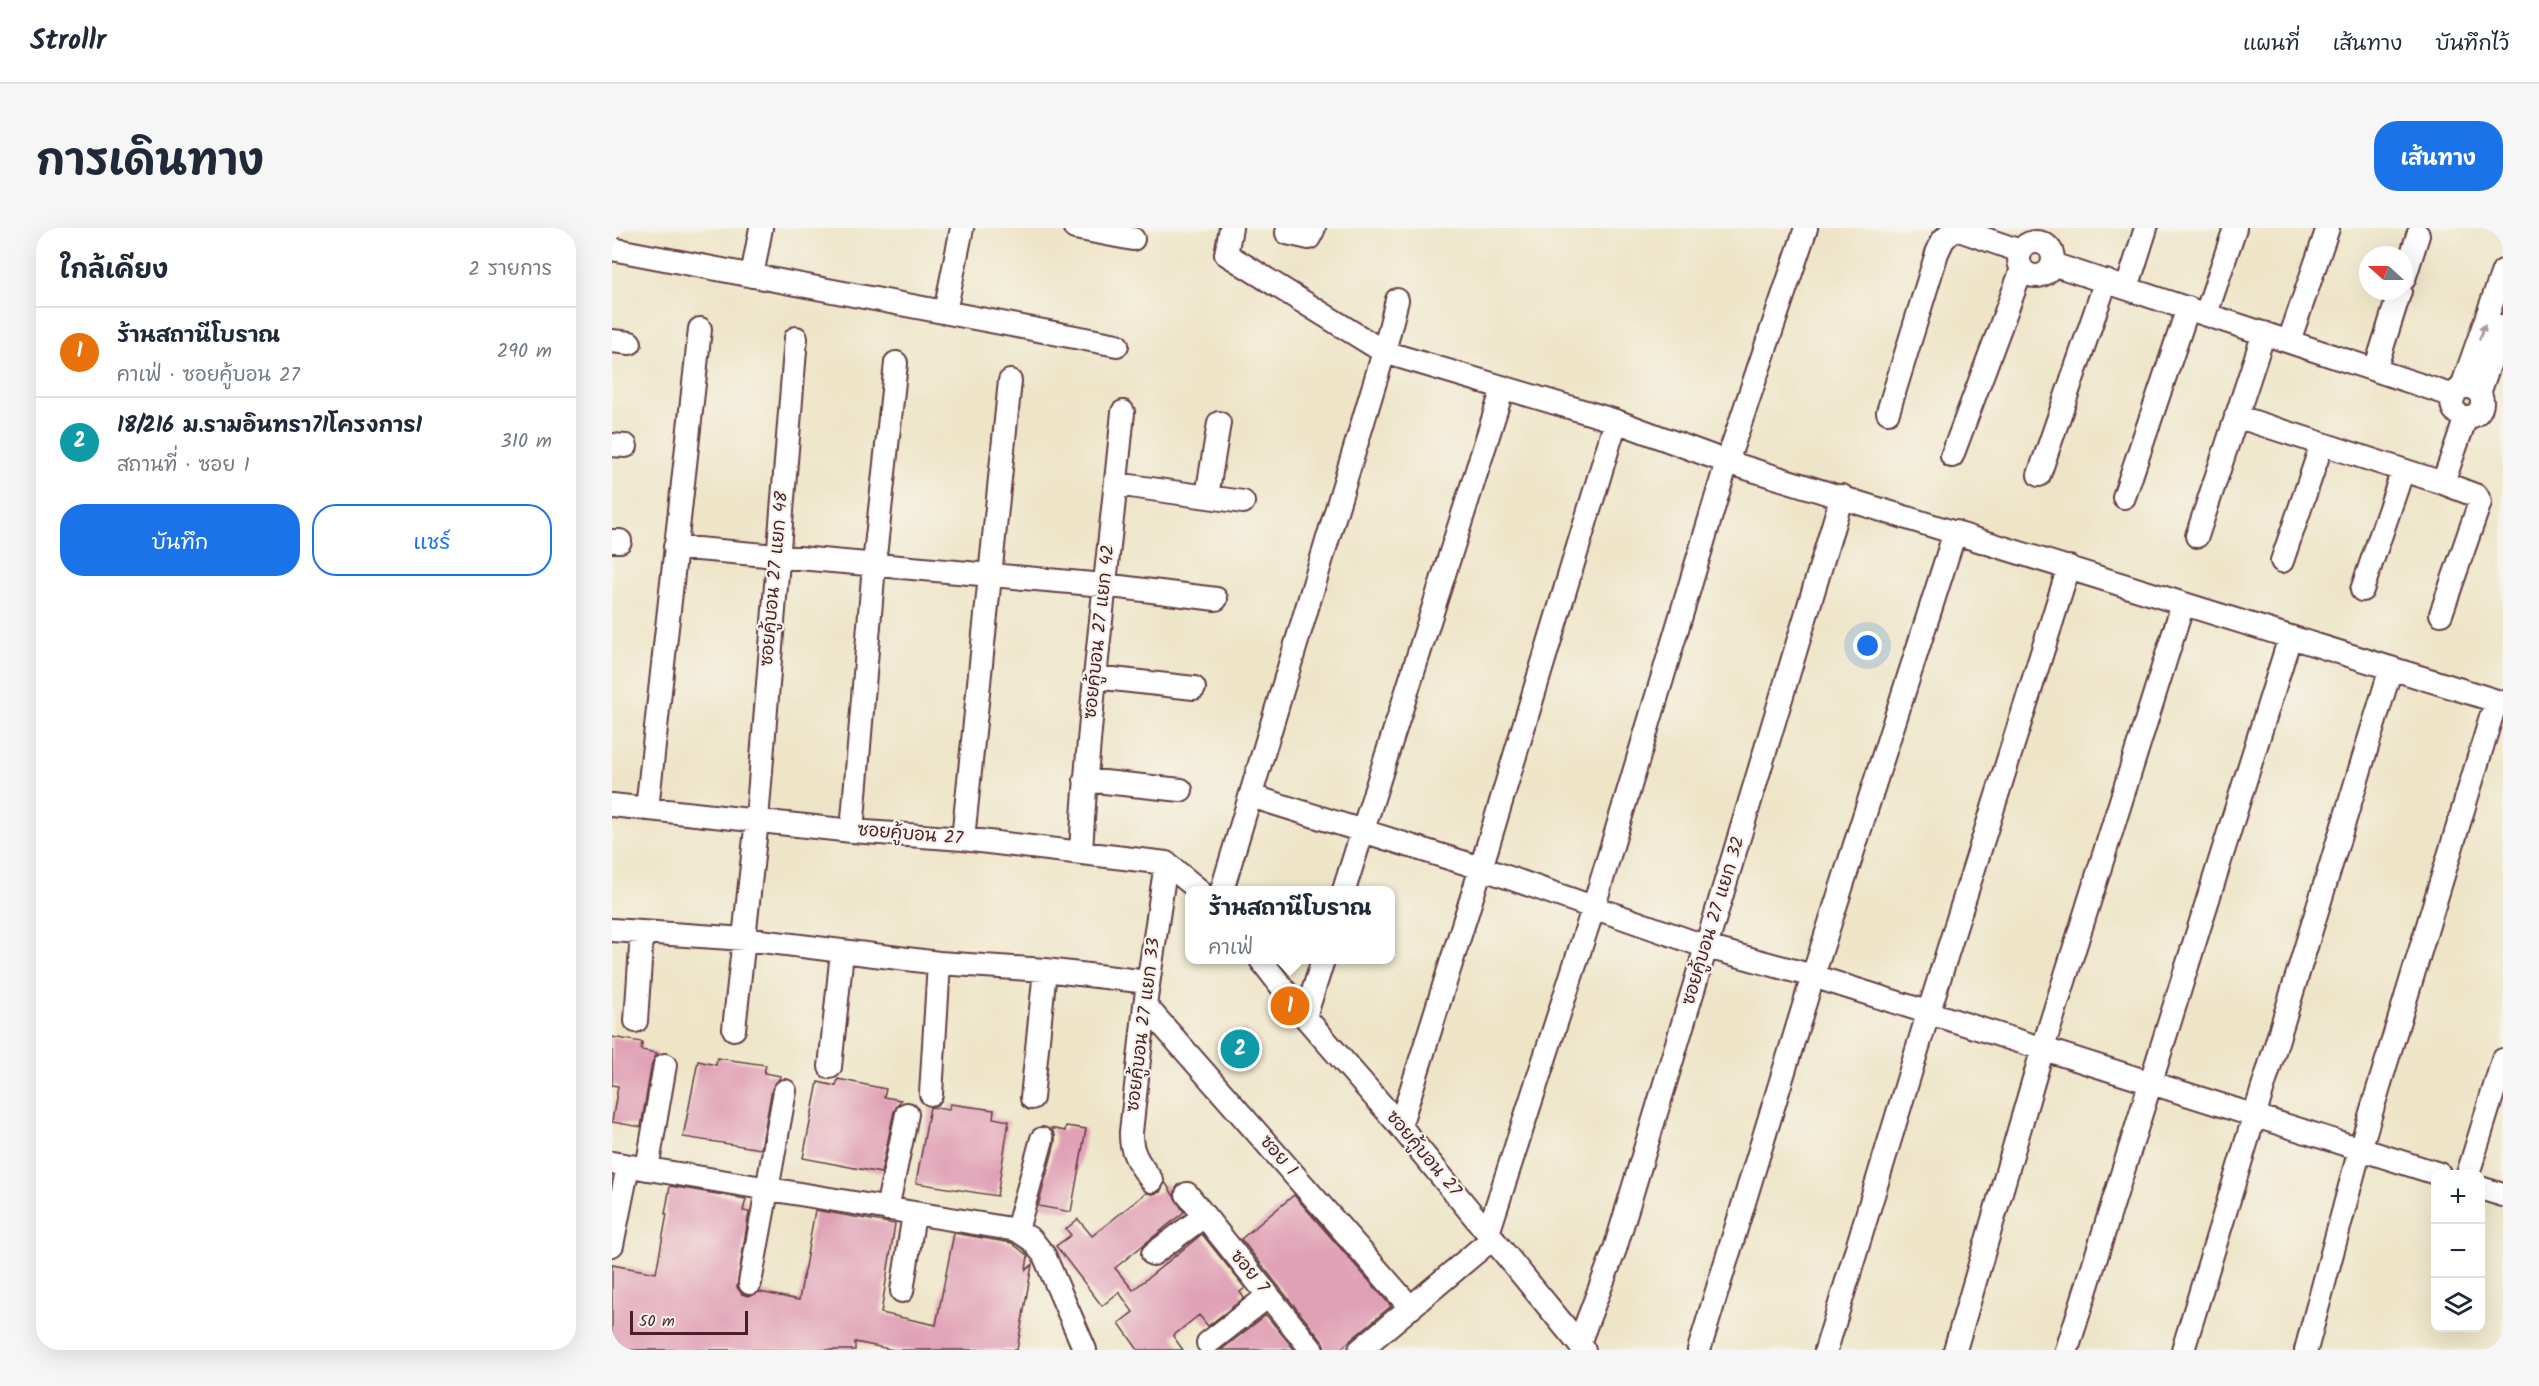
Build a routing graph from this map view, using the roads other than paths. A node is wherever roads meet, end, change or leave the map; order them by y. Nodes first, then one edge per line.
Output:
1 (761, 228) edge
2 (962, 228) edge
3 (1075, 228) edge
4 (1231, 228) edge
5 (1288, 228) edge
6 (1314, 228) edge
7 (1806, 228) edge
8 (2146, 228) edge
9 (2235, 228) edge
10 (2328, 228) edge
11 (1962, 229) edge
12 (2418, 234) dead end
13 (1133, 239) dead end
14 (2051, 246) edge
15 (612, 249) edge
16 (2413, 250) edge
17 (2021, 260) junction
18 (2503, 271) edge
19 (752, 276) junction
20 (2117, 285) junction
21 (1397, 300) dead end
22 (2397, 300) edge
23 (2197, 311) junction
24 (945, 312) junction
25 (2503, 326) edge
26 (700, 329) dead end
27 (2264, 333) junction
28 (796, 338) dead end
29 (2289, 341) junction
30 (1117, 345) dead end
31 (1384, 352) junction
32 (896, 363) dead end
33 (2375, 370) junction
34 (1010, 381) dead end
35 (1503, 388) junction
36 (2465, 392) junction
37 (1124, 412) dead end
38 (1888, 412) dead end
39 (2236, 416) junction
40 (1616, 421) junction
41 (1219, 423) dead end
42 (2322, 444) junction
43 (1952, 456) dead end
44 (1727, 462) junction
45 (2403, 470) junction
46 (2039, 475) dead end
47 (2443, 483) junction
48 (1116, 484) junction
49 (1207, 496) junction
50 (1842, 496) junction
51 (2124, 497) dead end
52 (1243, 502) dead end
53 (1955, 532) junction
54 (2196, 536) dead end
55 (675, 547) junction
56 (777, 556) junction
57 (2282, 561) dead end
58 (874, 565) junction
59 (2068, 567) junction
60 (990, 575) junction
61 (1104, 585) junction
62 (2362, 590) dead end
63 (1216, 599) dead end
64 (2183, 604) junction
65 (2441, 614) dead end
66 (2290, 637) junction
67 (2391, 668) junction
68 (1095, 677) junction
69 (1194, 688) dead end
70 (2500, 702) edge
71 (1085, 780) junction
72 (1181, 790) dead end
73 (1251, 796) junction
74 (612, 805) edge
75 (647, 809) junction
76 (757, 820) junction
77 (852, 831) junction
78 (1363, 831) junction
79 (963, 840) junction
80 (1081, 852) junction
81 (1166, 863) junction
82 (1481, 868) junction
83 (1193, 886) edge
84 (1224, 886) edge
85 (1346, 886) edge
86 (1594, 906) junction
87 (612, 930) edge
88 (642, 932) junction
89 (745, 939) junction
90 (1707, 947) junction
91 (842, 952) junction
92 (939, 963) junction
93 (1264, 964) edge
94 (1322, 964) edge
95 (1045, 970) junction
96 (1813, 976) junction
97 (1148, 982) junction
98 (1145, 1005) junction
99 (1928, 1014) junction
100 (1305, 1017) junction
101 (636, 1021) dead end
102 (734, 1029) dead end
103 (2043, 1048) junction
104 (2503, 1059) edge
105 (664, 1065) dead end
106 (830, 1066) dead end
107 (2150, 1083) junction
108 (784, 1091) dead end
109 (931, 1094) dead end
110 (1032, 1098) dead end
111 (907, 1114) dead end
112 (2255, 1115) junction
113 (1400, 1126) junction
114 (1042, 1139) dead end
115 (2360, 1149) junction
116 (629, 1166) edge
117 (2469, 1170) edge
118 (2431, 1171) edge
119 (1152, 1181) dead end
120 (768, 1189) junction
121 (2485, 1189) edge
122 (1186, 1194) dead end
123 (2503, 1195) edge
124 (887, 1209) junction
125 (914, 1214) junction
126 (1204, 1216) junction
127 (1017, 1230) junction
128 (1491, 1236) junction
129 (612, 1245) edge
130 (1153, 1254) dead end
131 (750, 1283) dead end
132 (902, 1291) dead end
133 (1268, 1296) junction
134 (1411, 1308) junction
135 (1208, 1343) dead end
136 (1581, 1347) edge
137 (1085, 1350) edge
138 (1312, 1350) edge
139 (1360, 1350) edge
140 (1699, 1350) edge
141 (1826, 1350) edge
142 (1955, 1350) edge
143 (2067, 1350) edge
144 (2183, 1350) edge
145 (2306, 1350) edge

1 - 19 street
2 - 24 street
3 - 13 street
4 - 31 street
5 - 6 street
7 - 44 street
8 - 20 street
9 - 23 street
10 - 29 street
11 - 17 street
11 - 38 street
12 - 16 street
14 - 17 street
14 - 17 street
14 - 20 street
15 - 19 street
17 - 43 street
36 -> 18 street
19 - 24 street
20 - 23 street
20 - 46 street
21 - 31 street
22 - 33 street
23 - 27 street
23 - 51 street
24 - 30 street
25 - 36 street
26 - 55 street
27 - 29 street
27 - 39 street
28 - 56 street, ซอยคู้บอน 27 แยก 48
29 - 33 street
31 - 35 street
31 - 73 street
32 - 58 street
33 - 36 street
34 - 60 street
35 - 40 street
35 - 78 street
36 - 47 street
37 - 48 street, ซอยคู้บอน 27 แยก 42
39 - 42 street
39 - 54 street
40 - 44 street
40 - 82 street
41 - 49 street
42 - 45 street
42 - 57 street
44 - 50 street
44 - 86 street
45 - 47 street
45 - 62 street
47 - 65 street
48 - 49 street
48 - 61 street, ซอยคู้บอน 27 แยก 42
49 - 52 street
50 - 53 street
50 - 90 street, ซอยคู้บอน 27 แยก 32
53 - 59 street
53 - 96 street
55 - 56 street
55 - 75 street
56 - 58 street
56 - 76 street, ซอยคู้บอน 27 แยก 48
58 - 60 street
58 - 77 street
59 - 64 street
59 - 99 street
60 - 61 street
60 - 79 street
61 - 63 street
61 - 68 street, ซอยคู้บอน 27 แยก 42
64 - 66 street
64 - 103 street
66 - 67 street
66 - 107 street
67 - 70 street
67 - 112 street
68 - 69 street
68 - 71 street, ซอยคู้บอน 27 แยก 42
70 - 115 street
71 - 72 street
71 - 80 street, ซอยคู้บอน 27 แยก 42
73 - 78 street
73 - 84 street
74 - 75 street, ซอยคู้บอน 27
75 - 76 street, ซอยคู้บอน 27
76 - 77 street, ซอยคู้บอน 27
76 - 89 street, ซอยคู้บอน 27 แยก 48
77 - 79 street, ซอยคู้บอน 27
78 - 82 street
78 - 85 street
79 - 80 street, ซอยคู้บอน 27
80 - 81 street, ซอยคู้บอน 27
81 - 83 street
81 - 97 street, ซอยคู้บอน 27 แยก 33
82 - 86 street
82 - 113 street
86 - 90 street
86 - 128 street
87 - 88 street
88 - 89 street
88 - 101 street
89 - 91 street
89 - 102 street, ซอยคู้บอน 27 แยก 48
90 - 96 street
90 - 136 street, ซอยคู้บอน 27 แยก 32
91 - 92 street
91 - 106 street
92 - 95 street
92 - 109 street
93 - 100 street, ซอยคู้บอน 27
94 - 100 street
95 - 97 street
95 - 110 street
96 - 99 street
96 - 140 street
97 - 98 street, ซอยคู้บอน 27 แยก 33
98 - 119 street, ซอยคู้บอน 27 แยก 33
98 - 134 street, ซอย 1
99 - 103 street
99 - 141 street
100 - 113 street, ซอยคู้บอน 27
103 - 107 street
103 - 142 street
104 - 117 street
105 - 116 street
107 - 112 street
107 - 143 street
108 - 120 street
111 - 124 street
112 - 115 street
112 - 144 street
113 - 128 street, ซอยคู้บอน 27
114 - 127 street
115 - 118 street
115 - 145 street
116 - 120 street
116 - 129 street
120 - 124 street
120 - 131 street
121 - 123 street
122 - 126 street, ซอย 7
124 - 125 street
125 - 127 street
125 - 132 street
126 - 130 street
126 - 133 street, ซอย 7
127 - 137 street
128 - 134 street
128 - 136 street, ซอยคู้บอน 27
133 - 135 street
133 - 138 street, ซอย 7
134 - 139 street

